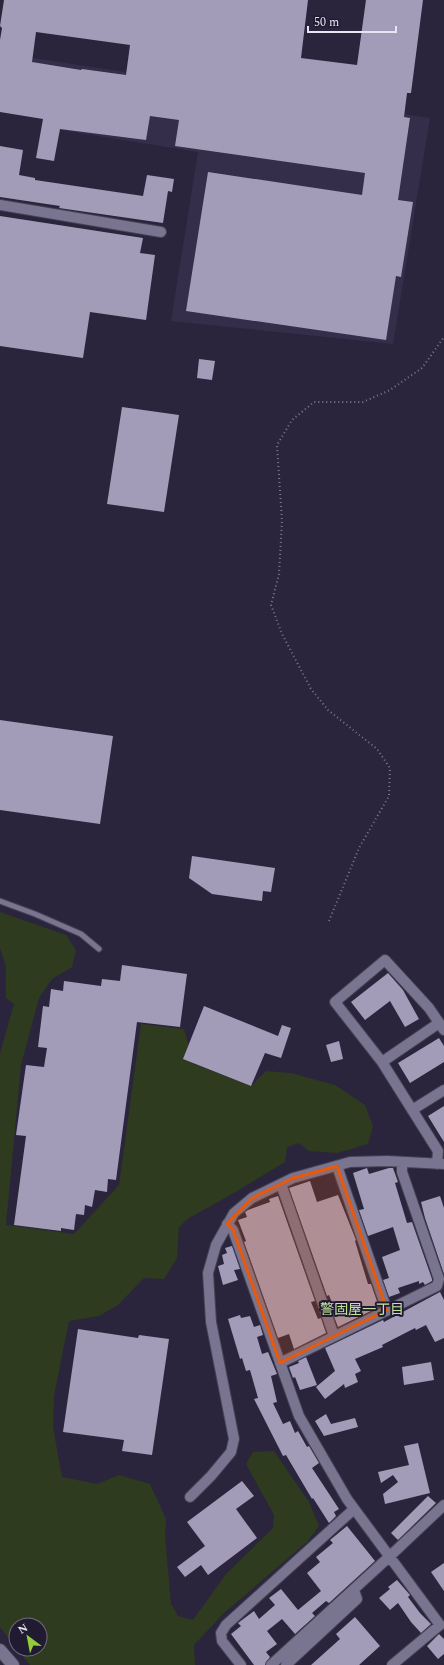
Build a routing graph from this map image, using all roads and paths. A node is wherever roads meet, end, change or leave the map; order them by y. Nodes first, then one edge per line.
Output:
1 (0, 205) edge
2 (162, 232) dead end
3 (444, 338) edge
4 (0, 901) edge
5 (329, 921) dead end
6 (100, 949) dead end
7 (442, 1026) edge
8 (382, 1062) junction
9 (444, 1090) edge
10 (412, 1110) junction
11 (402, 1162) junction
12 (440, 1164) edge
13 (337, 1166) junction
14 (281, 1184) junction
15 (227, 1224) junction
16 (387, 1310) junction
17 (334, 1336) junction
18 (280, 1363) junction
19 (190, 1497) dead end
20 (444, 1504) edge
21 (354, 1509) junction
22 (389, 1558) junction
23 (354, 1590) junction
24 (0, 1650) edge
25 (13, 1665) edge
26 (241, 1665) edge
27 (271, 1665) edge
28 (286, 1665) edge
29 (392, 1665) edge

1 - 2 street
3 - 5 path
4 - 6 lane
7 - 8 street
7 - 8 street
8 - 10 street
9 - 10 street
10 - 12 street
11 - 12 street
11 - 13 street
11 - 16 street
13 - 14 street
13 - 16 street
14 - 15 street
14 - 17 street
15 - 18 street
15 - 19 street
16 - 17 street
17 - 18 street
18 - 21 street
20 - 22 street
21 - 22 street
21 - 26 street
22 - 23 street
22 - 29 street
23 - 27 street
23 - 28 street
24 - 25 street

